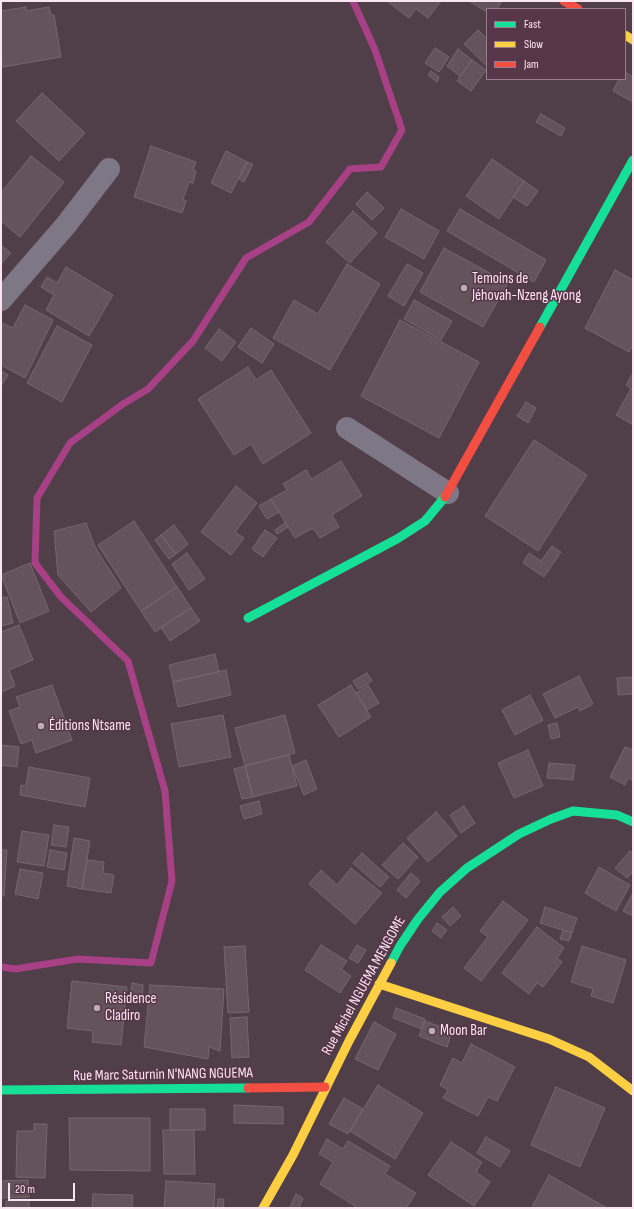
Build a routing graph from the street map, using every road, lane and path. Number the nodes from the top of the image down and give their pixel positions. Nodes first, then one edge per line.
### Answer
1 (564, 1) edge
2 (576, 8) edge
3 (633, 160) edge
4 (109, 169) dead end
5 (1, 300) edge
6 (347, 428) dead end
7 (448, 493) junction
8 (248, 618) dead end
9 (633, 822) edge
10 (379, 984) junction
11 (325, 1087) junction
12 (1, 1090) edge
13 (633, 1091) edge
14 (264, 1208) edge

1 - 2 street
3 - 7 street
4 - 5 street
6 - 7 street
7 - 8 street
9 - 10 street, Rue Michel NGUEMA MENGOME
10 - 11 street, Rue Michel NGUEMA MENGOME
10 - 13 street
11 - 12 street, Rue Marc Saturnin N'NANG NGUEMA
11 - 14 street, Rue Michel NGUEMA MENGOME

